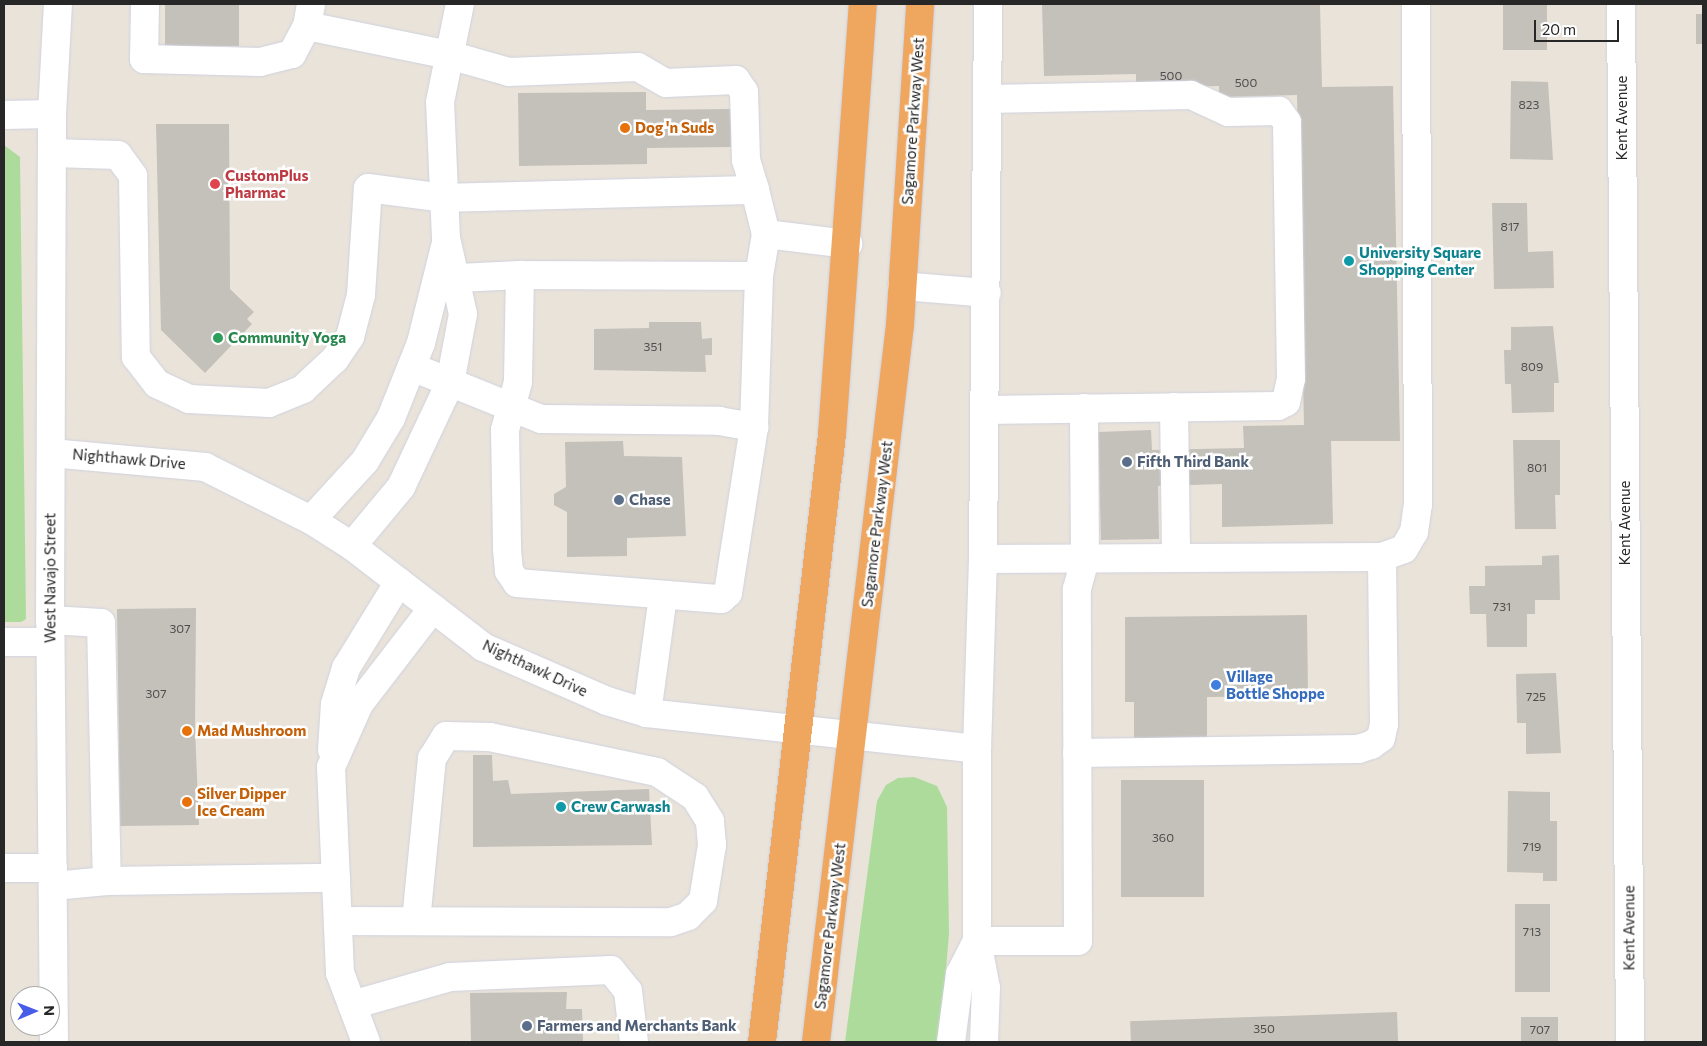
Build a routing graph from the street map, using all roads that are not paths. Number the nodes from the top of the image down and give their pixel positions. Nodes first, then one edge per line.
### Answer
1 (58, 4) edge
2 (145, 4) edge
3 (460, 4) edge
4 (863, 4) edge
5 (920, 4) edge
6 (988, 4) edge
7 (1416, 4) edge
8 (1621, 4) edge
9 (309, 15) edge
10 (449, 55) junction
11 (987, 99) junction
12 (52, 114) junction
13 (4, 115) edge
14 (52, 153) junction
15 (755, 190) junction
16 (445, 198) junction
17 (766, 234) junction
18 (848, 244) junction
19 (520, 276) junction
20 (759, 276) junction
21 (447, 279) junction
22 (902, 286) junction
23 (986, 293) junction
24 (412, 367) junction
25 (450, 383) junction
26 (1174, 407) junction
27 (1084, 408) junction
28 (514, 410) junction
29 (985, 410) junction
30 (754, 427) junction
31 (51, 452) junction
32 (311, 520) junction
33 (352, 546) junction
34 (1176, 558) junction
35 (1382, 558) junction
36 (983, 559) junction
37 (1085, 559) junction
38 (399, 582) junction
39 (663, 596) junction
40 (433, 608) junction
41 (50, 631) junction
42 (4, 642) edge
43 (646, 713) junction
44 (796, 730) junction
45 (853, 734) junction
46 (976, 749) junction
47 (1078, 752) junction
48 (331, 767) junction
49 (4, 868) edge
50 (53, 877) junction
51 (336, 878) junction
52 (108, 881) junction
53 (416, 920) junction
54 (338, 921) junction
55 (977, 942) junction
56 (352, 1005) junction
57 (54, 1042) edge
58 (366, 1042) edge
59 (634, 1042) edge
60 (762, 1042) edge
61 (816, 1042) edge
62 (951, 1042) edge
63 (984, 1042) edge
64 (1630, 1042) edge

1 - 12 street, West Navajo Street
2 - 9 street
3 - 10 street
4 - 18 highway
5 - 22 highway, Sagamore Parkway West
6 - 11 street
7 - 35 street
8 - 64 street, Kent Avenue
9 - 10 street
10 - 15 street
10 - 16 street
11 - 23 street
11 - 26 street
12 - 13 street
12 - 14 street, West Navajo Street
14 - 16 street
14 - 31 street, West Navajo Street
15 - 16 street
15 - 17 street
16 - 21 street
17 - 18 street
17 - 20 street
18 - 44 highway
19 - 20 street
19 - 21 street
19 - 28 street
20 - 30 street
21 - 24 street
21 - 25 street
22 - 23 street
22 - 45 highway, Sagamore Parkway West
23 - 29 street
24 - 25 street
24 - 32 street
25 - 28 street
25 - 33 street
26 - 27 street
26 - 34 street
27 - 29 street
27 - 37 street
28 - 30 street
28 - 39 street
29 - 36 street
30 - 39 street
31 - 32 street, Nighthawk Drive
31 - 41 street, West Navajo Street
32 - 33 street, Nighthawk Drive
33 - 38 street, Nighthawk Drive
34 - 35 street
34 - 37 street
35 - 47 street
36 - 37 street
36 - 46 street
37 - 47 street
38 - 40 street, Nighthawk Drive
38 - 48 street
39 - 43 street
40 - 43 street, Nighthawk Drive
40 - 48 street
41 - 42 street
41 - 50 street, West Navajo Street
41 - 52 street
43 - 44 street, Nighthawk Drive
44 - 45 street, Nighthawk Drive
44 - 60 highway
45 - 46 street, Nighthawk Drive
45 - 61 highway, Sagamore Parkway West
46 - 55 street
47 - 55 street
48 - 51 street
49 - 50 street
50 - 52 street
50 - 57 street, West Navajo Street
51 - 52 street
51 - 54 street
53 - 53 street
53 - 54 street
54 - 56 street
55 - 62 street
55 - 63 street
56 - 58 street
56 - 59 street

